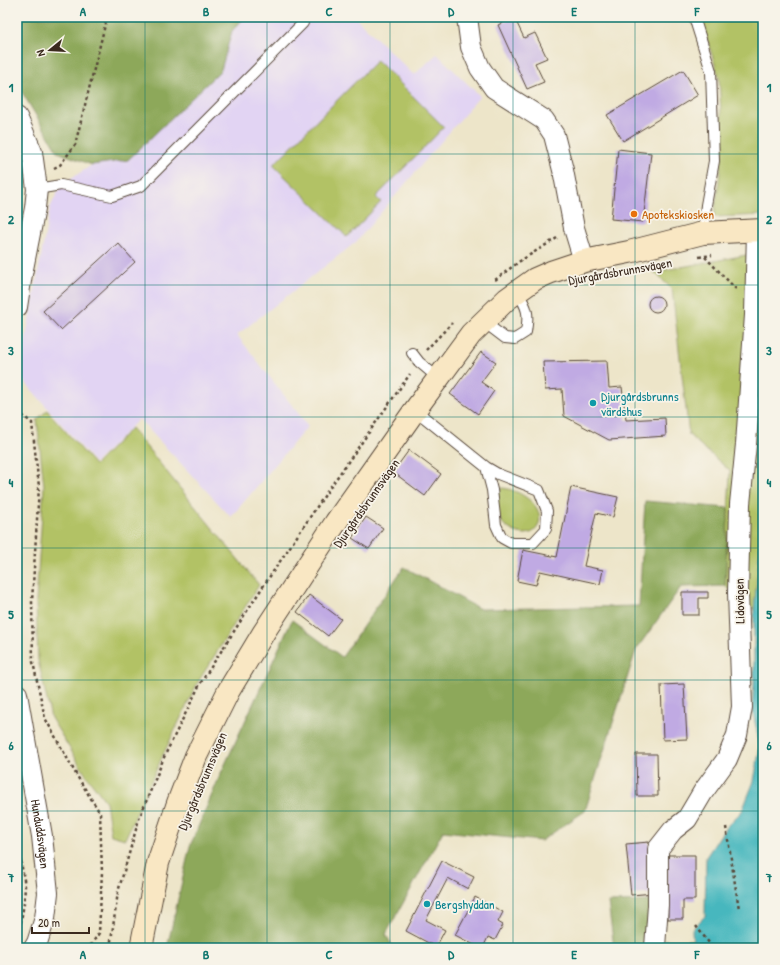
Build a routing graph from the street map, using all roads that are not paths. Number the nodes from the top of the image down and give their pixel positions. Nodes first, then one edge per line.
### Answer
1 (467, 17) edge
2 (694, 17) edge
3 (303, 23) dead end
4 (17, 117) edge
5 (36, 183) junction
6 (760, 230) edge
7 (703, 233) junction
8 (584, 261) junction
9 (517, 292) junction
10 (17, 307) edge
11 (484, 322) junction
12 (412, 353) dead end
13 (438, 378) junction
14 (415, 410) junction
15 (486, 467) junction
16 (17, 694) edge
17 (655, 947) dead end
18 (34, 948) edge
19 (141, 948) edge

1 - 8 street, Djurgårdsbrunnsvägen
2 - 7 lane
3 - 5 lane
4 - 5 street
5 - 10 street
6 - 7 street, Djurgårdsbrunnsvägen
6 - 17 street, Lidovägen
7 - 8 street, Djurgårdsbrunnsvägen
8 - 9 street, Djurgårdsbrunnsvägen
9 - 11 street, Djurgårdsbrunnsvägen
9 - 11 lane
11 - 13 street, Djurgårdsbrunnsvägen
12 - 13 lane
13 - 14 street, Djurgårdsbrunnsvägen
14 - 15 lane
14 - 19 street, Djurgårdsbrunnsvägen
15 - 15 lane
16 - 18 street, Hunduddsvägen

